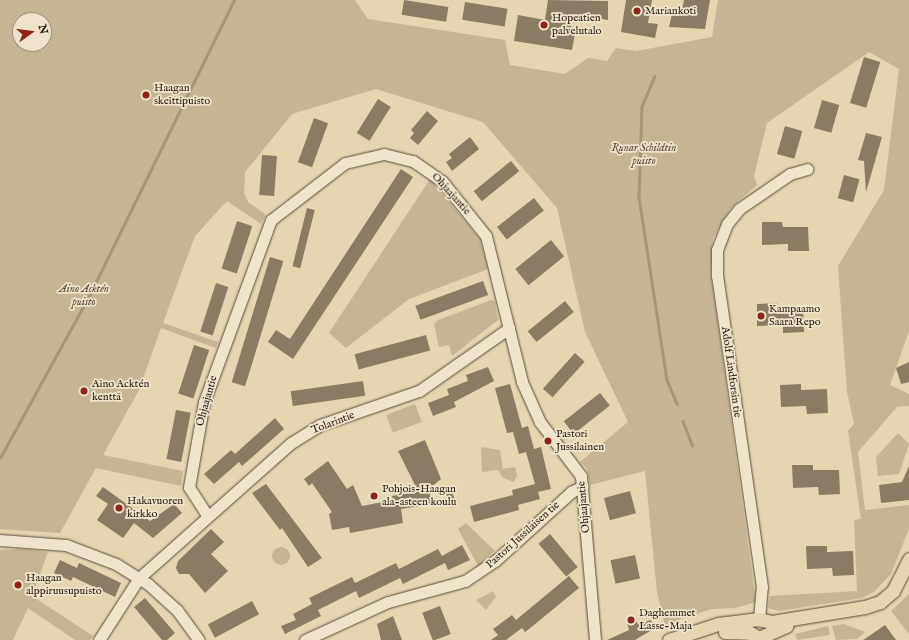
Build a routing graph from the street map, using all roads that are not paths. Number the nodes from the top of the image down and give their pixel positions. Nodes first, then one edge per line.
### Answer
1 (806, 169) dead end
2 (509, 328) junction
3 (583, 486) junction
4 (207, 515) junction
5 (0, 540) edge
6 (909, 559) edge
7 (139, 578) junction
8 (759, 630) edge
9 (99, 640) edge
10 (199, 640) edge
11 (305, 640) edge
12 (595, 640) edge
13 (669, 640) edge

1 - 8 street, Adolf Lindforsin tie
2 - 3 street, Ohjaajantie
2 - 4 street, Tolarintie
2 - 4 street, Ohjaajantie
3 - 11 street, Pastori Jussilaisen tie
3 - 12 street, Ohjaajantie
4 - 7 street, Tolarintie
5 - 7 street
6 - 8 main road
7 - 9 street, Tolarintie
7 - 10 street
8 - 13 main road

